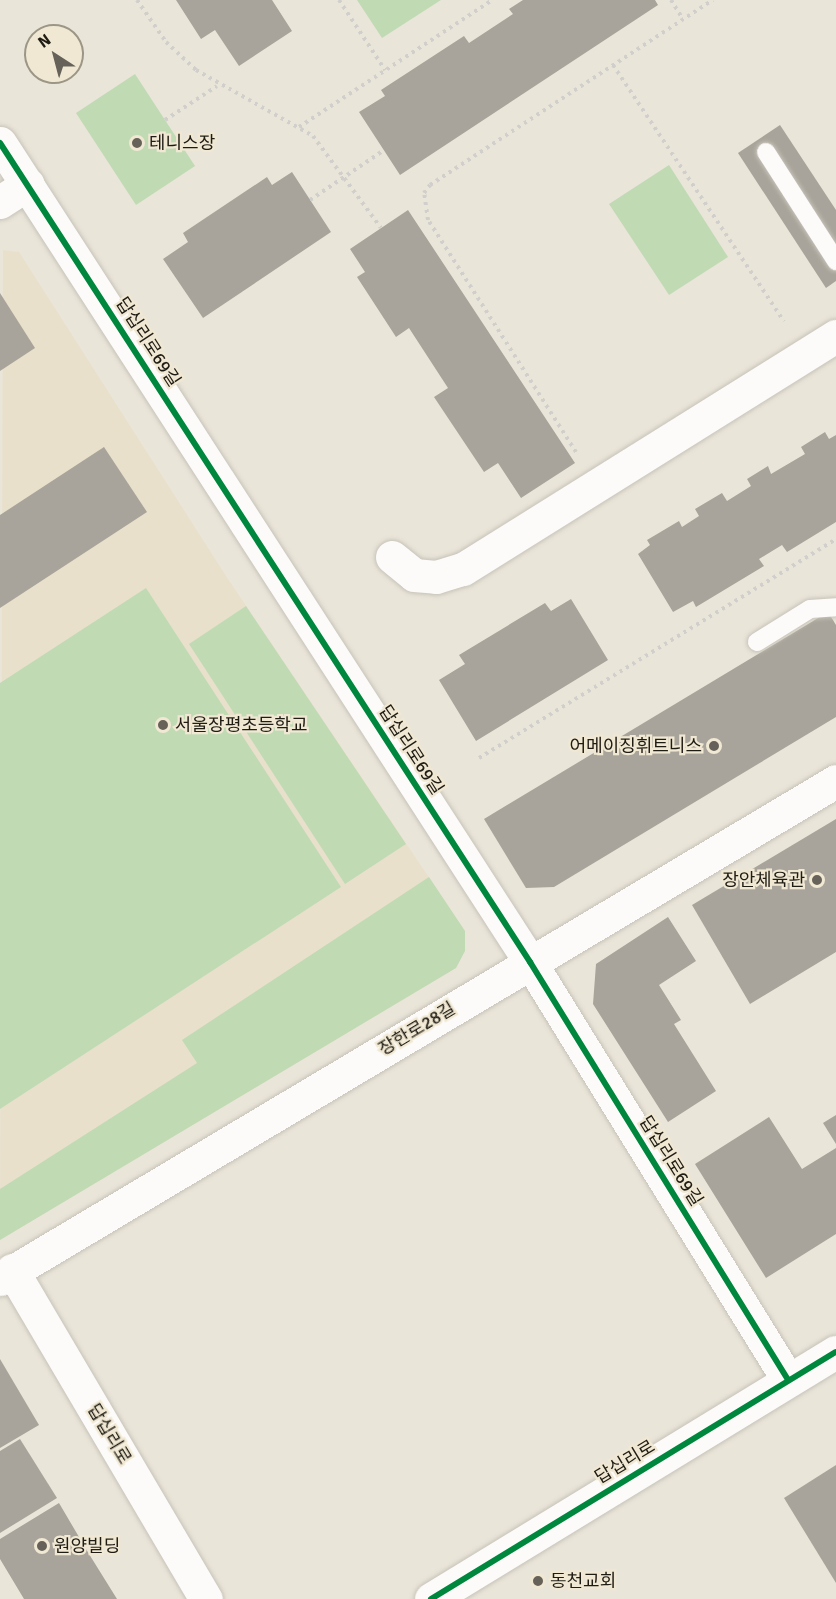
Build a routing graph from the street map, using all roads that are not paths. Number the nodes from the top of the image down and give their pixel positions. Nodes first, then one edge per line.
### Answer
1 (0, 142) edge
2 (766, 152) dead end
3 (28, 184) junction
4 (0, 202) edge
5 (836, 261) edge
6 (836, 336) edge
7 (392, 557) dead end
8 (836, 607) edge
9 (757, 642) dead end
10 (836, 781) edge
11 (530, 962) junction
12 (6, 1275) edge
13 (836, 1352) edge
14 (788, 1380) junction
15 (206, 1599) edge
16 (431, 1599) edge

1 - 3 street, 답십리로69길
2 - 5 lane
3 - 4 street
3 - 11 street, 답십리로69길
6 - 7 street
8 - 9 lane
10 - 11 street, 장한로28길
11 - 12 street, 장한로28길
11 - 14 street, 답십리로69길
12 - 15 street, 답십리로
13 - 14 street, 답십리로
14 - 16 street, 답십리로

